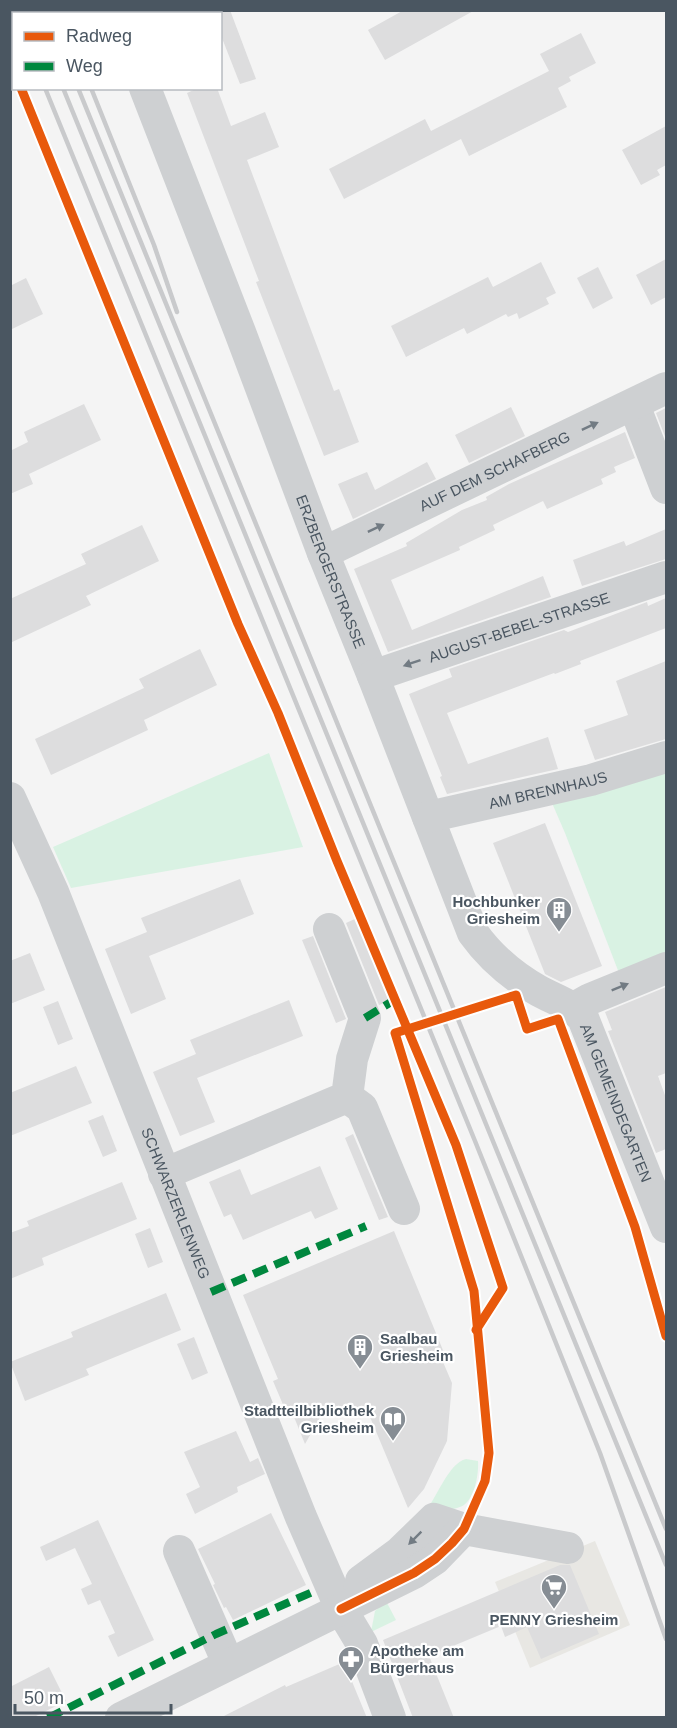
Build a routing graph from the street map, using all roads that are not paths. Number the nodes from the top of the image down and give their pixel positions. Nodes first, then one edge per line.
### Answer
1 (146, 90) edge
2 (666, 388) edge
3 (634, 405) junction
4 (666, 488) edge
5 (323, 553) junction
6 (666, 577) edge
7 (373, 676) junction
8 (666, 757) edge
9 (10, 798) edge
10 (428, 817) junction
11 (328, 928) dead end
12 (666, 968) edge
13 (574, 1008) junction
14 (347, 1097) junction
15 (656, 1171) edge
16 (164, 1174) junction
17 (404, 1209) dead end
18 (666, 1227) edge
19 (568, 1548) dead end
20 (179, 1551) dead end
21 (349, 1605) junction
22 (228, 1664) junction
23 (133, 1715) edge
24 (390, 1718) edge

1 - 5 street, ERZBERGERSTRASSE
2 - 3 street, AUF DEM SCHAFBERG
3 - 4 street
5 -> 3 street, AUF DEM SCHAFBERG
5 - 7 street, ERZBERGERSTRASSE
6 -> 7 street, AUGUST-BEBEL-STRASSE
7 - 10 street, ERZBERGERSTRASSE
8 - 10 street, AM BRENNHAUS
9 - 16 street, SCHWARZERLENWEG
10 - 13 street, ERZBERGERSTRASSE
11 - 14 street
13 -> 12 street, AM GEMEINDEGARTEN
13 - 15 street, AM GEMEINDEGARTEN
14 - 16 street
14 - 17 street
15 - 18 street, AM GEMEINDEGARTEN
16 - 21 street, SCHWARZERLENWEG
19 - 21 street
20 - 22 street
21 - 22 street
21 - 24 street, SCHWARZERLENWEG
22 - 23 street

